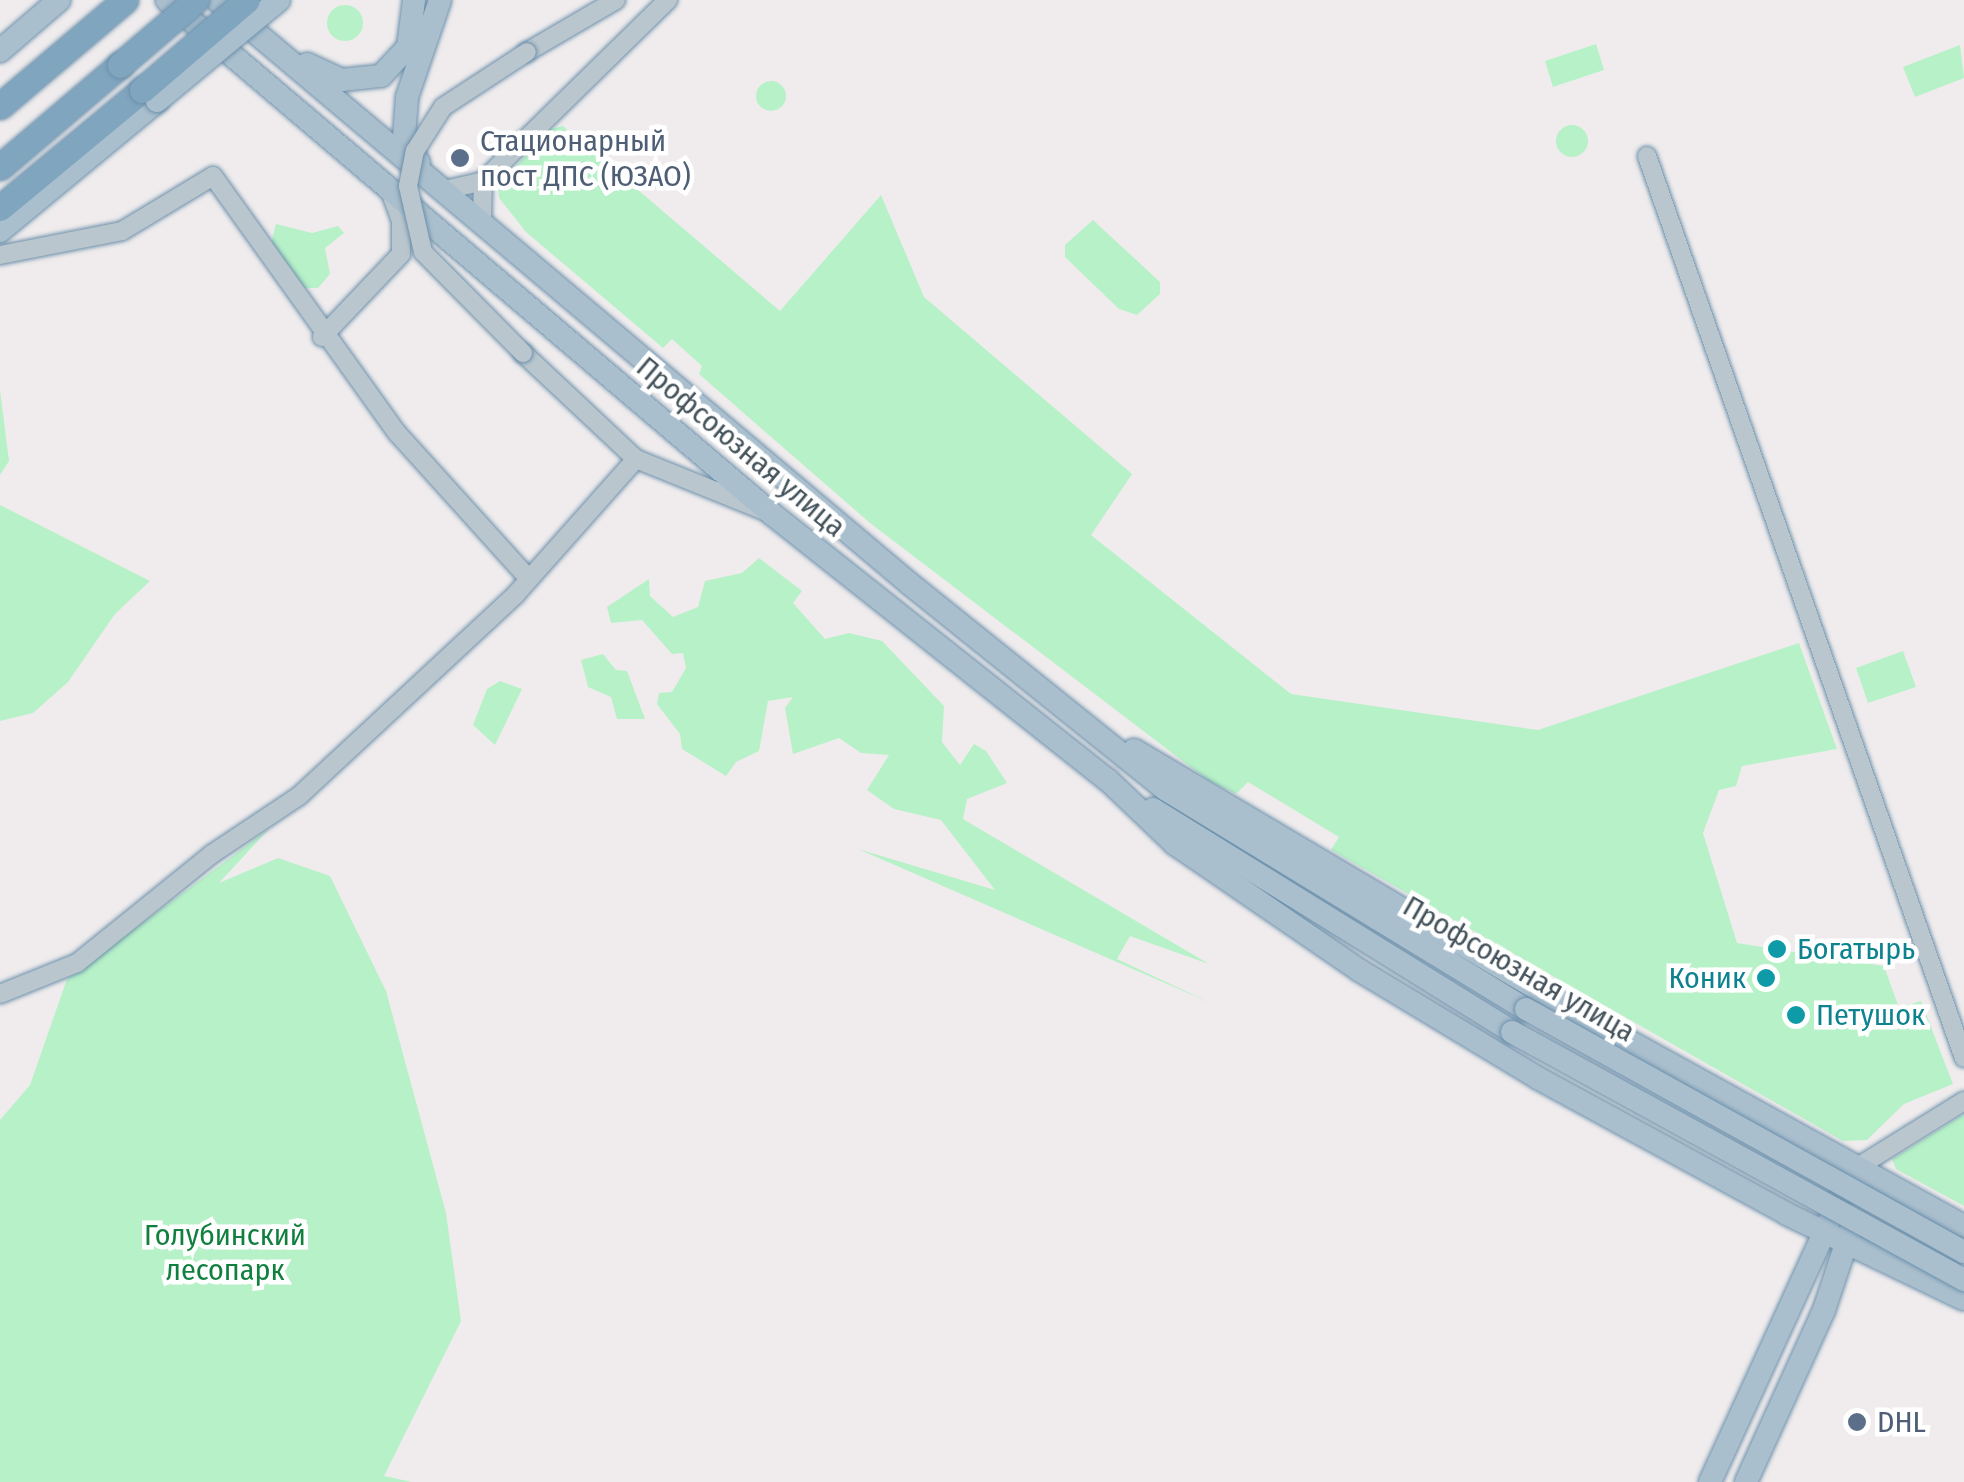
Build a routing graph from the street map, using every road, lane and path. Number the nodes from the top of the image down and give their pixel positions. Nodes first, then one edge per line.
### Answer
1 (125, 0) edge
2 (166, 0) edge
3 (196, 0) edge
4 (216, 0) edge
5 (247, 0) edge
6 (268, 0) edge
7 (279, 0) edge
8 (414, 0) edge
9 (440, 0) edge
10 (616, 0) edge
11 (668, 0) edge
12 (54, 5) edge
13 (237, 33) junction
14 (272, 47) junction
15 (0, 51) edge
16 (149, 95) junction
17 (0, 106) edge
18 (1647, 156) dead end
19 (0, 167) edge
20 (483, 182) junction
21 (438, 184) junction
22 (388, 185) junction
23 (0, 208) edge
24 (482, 222) junction
25 (0, 231) edge
26 (0, 255) edge
27 (322, 337) junction
28 (636, 460) junction
29 (772, 514) junction
30 (529, 578) junction
31 (1063, 710) junction
32 (1108, 780) junction
33 (0, 994) edge
34 (1964, 1058) edge
35 (1713, 1089) junction
36 (1964, 1101) edge
37 (1688, 1162) junction
38 (1853, 1170) junction
39 (1786, 1214) junction
40 (1964, 1226) edge
41 (1838, 1238) junction
42 (1964, 1252) edge
43 (1882, 1258) junction
44 (1964, 1280) edge
45 (1805, 1282) junction
46 (1964, 1299) edge
47 (1824, 1310) junction
48 (1710, 1482) edge
49 (1746, 1482) edge

1 - 17 highway
2 - 22 main road, Профсоюзная улица
3 - 19 highway, bridge
4 - 14 main road
5 - 16 highway, bridge
6 - 13 main road, bridge
7 - 13 main road, bridge
8 - 14 main road
9 - 21 main road
10 - 28 street, bridge
11 - 20 street
12 - 15 main road
13 - 16 main road, bridge
14 - 21 main road, Профсоюзная улица
16 - 23 highway
16 - 25 main road
18 - 34 street
20 - 21 street
20 - 24 street
21 - 24 main road, Профсоюзная улица
22 - 27 street
22 - 29 main road, Профсоюзная улица
24 - 31 main road, Профсоюзная улица
26 - 27 street
27 - 30 street
28 - 29 street
28 - 30 street
29 - 32 main road, Профсоюзная улица
30 - 33 street
31 - 35 main road, Профсоюзная улица
31 - 42 main road, Профсоюзная улица, bridge
32 - 37 main road, Профсоюзная улица
32 - 44 main road, Профсоюзная улица, bridge
35 - 37 main road
35 - 38 main road, Профсоюзная улица
36 - 38 street
37 - 39 main road, Профсоюзная улица
38 - 40 main road, Профсоюзная улица
38 - 41 main road
39 - 41 main road, Профсоюзная улица
39 - 45 main road
41 - 43 main road, Профсоюзная улица
41 - 45 main road
41 - 47 main road
43 - 46 main road, Профсоюзная улица
43 - 47 main road
45 - 48 main road
47 - 49 main road

